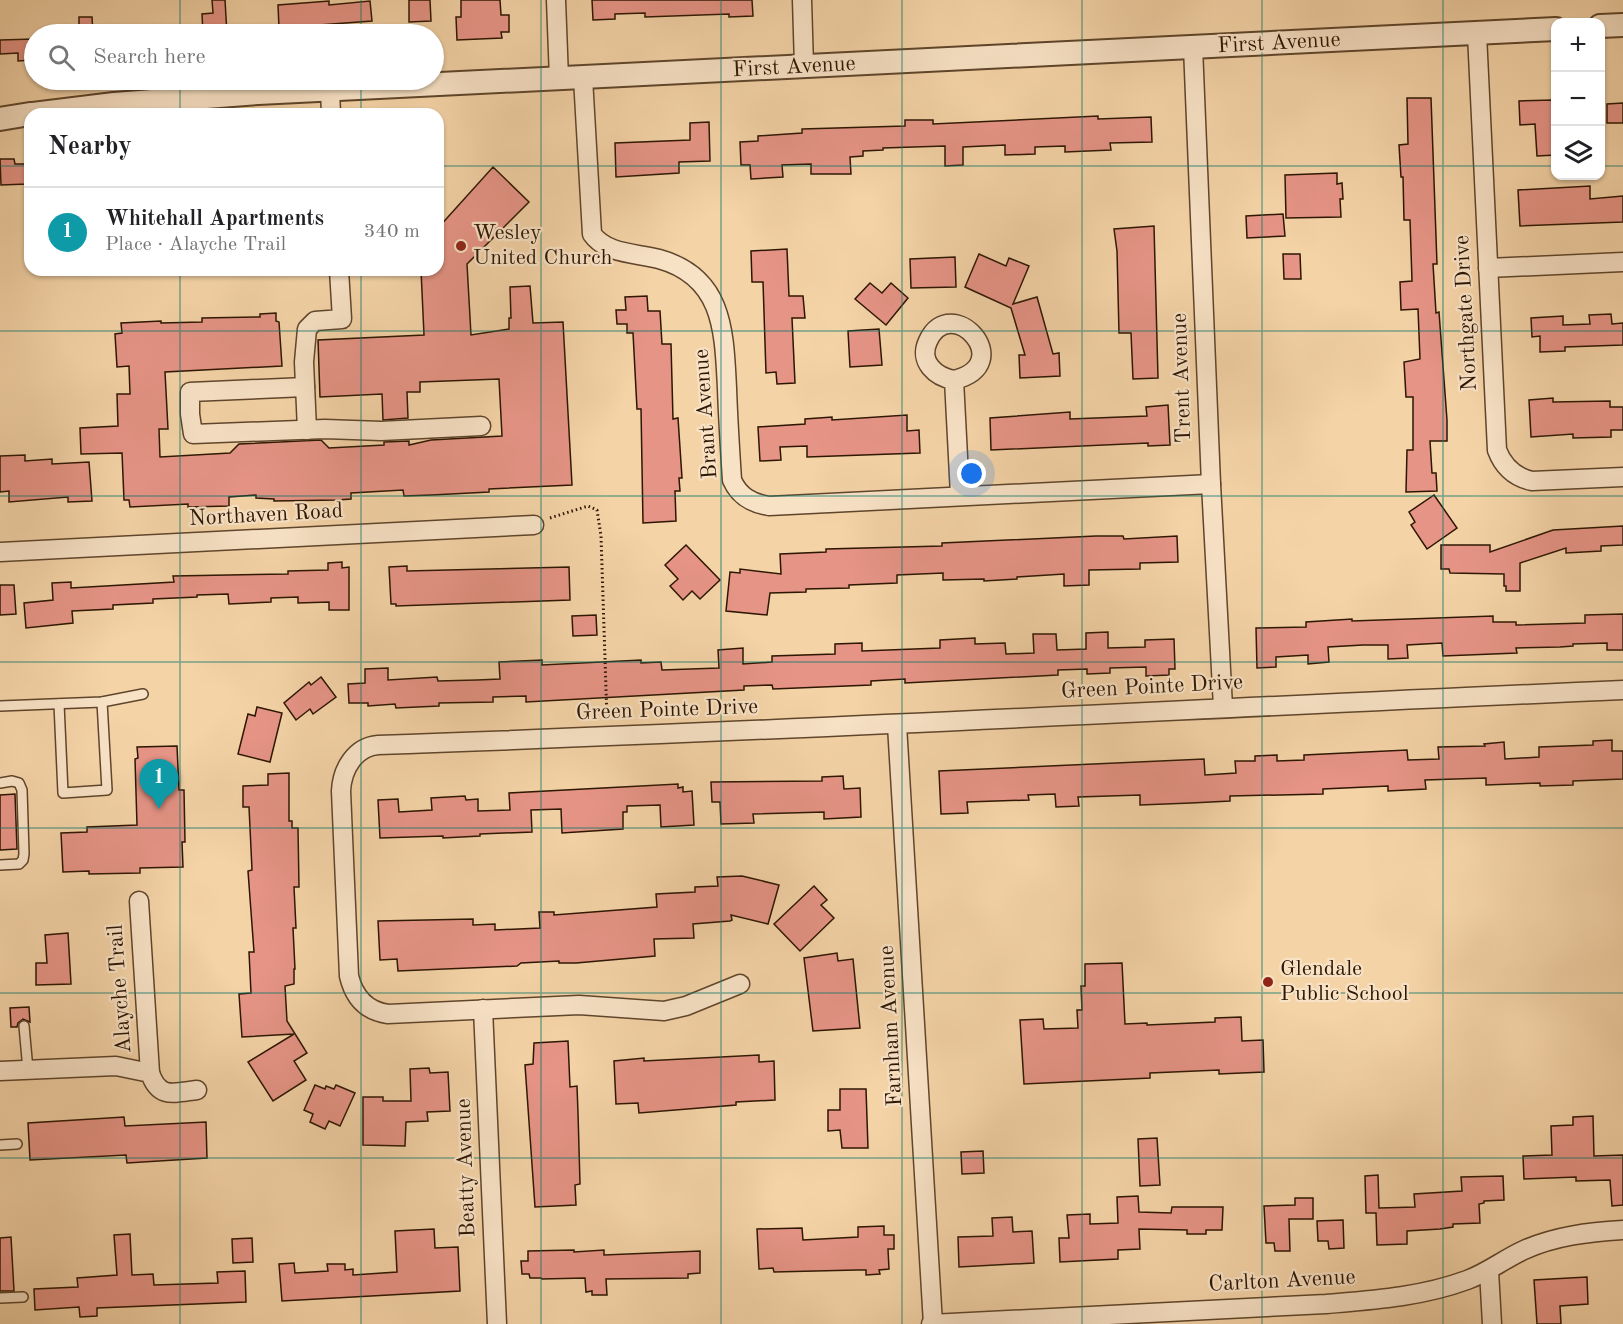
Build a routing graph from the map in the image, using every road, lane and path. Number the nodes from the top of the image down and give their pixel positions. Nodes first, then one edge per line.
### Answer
1 (556, 0) edge
2 (802, 0) edge
3 (1623, 25) edge
4 (1605, 26) edge
5 (1551, 29) edge
6 (1477, 34) junction
7 (1193, 47) junction
8 (804, 66) junction
9 (583, 78) junction
10 (560, 79) junction
11 (444, 85) edge
12 (330, 90) joint
13 (88, 108) edge
14 (332, 108) edge
15 (24, 115) edge
16 (0, 119) edge
17 (1623, 262) edge
18 (1488, 268) junction
19 (339, 276) edge
20 (954, 380) dead end
21 (305, 387) junction
22 (481, 426) dead end
23 (307, 430) junction
24 (1623, 477) edge
25 (1211, 484) junction
26 (960, 495) junction
27 (534, 525) joint
28 (0, 552) edge
29 (1623, 690) edge
30 (143, 694) dead end
31 (102, 702) junction
32 (59, 704) junction
33 (0, 706) edge
34 (1223, 707) junction
35 (897, 724) junction
36 (608, 737) junction
37 (0, 777) edge
38 (0, 783) edge
39 (23, 860) junction
40 (0, 865) edge
41 (139, 901) dead end
42 (740, 984) dead end
43 (483, 1009) junction
44 (24, 1026) dead end
45 (28, 1070) junction
46 (0, 1071) edge
47 (150, 1073) junction
48 (197, 1090) dead end
49 (16, 1144) dead end
50 (0, 1145) edge
51 (1623, 1230) edge
52 (1489, 1271) junction
53 (23, 1297) dead end
54 (0, 1298) edge
55 (497, 1324) edge
56 (932, 1324) edge
57 (1492, 1324) edge

1 - 10 street
2 - 8 street
3 - 4 street
5 - 6 street, First Avenue
6 - 7 street, First Avenue
6 - 18 street, Northgate Drive
7 - 8 street, First Avenue
7 - 25 street, Trent Avenue
8 - 9 street, First Avenue
9 - 10 street, First Avenue
9 - 26 street, Brant Avenue
10 - 11 street, First Avenue
12 - 13 street, First Avenue
12 - 14 street
15 - 16 street, First Avenue
17 - 18 street
18 - 24 street, Northgate Drive
19 - 21 street
20 - 26 street
21 - 23 street
21 - 23 street
22 - 23 street
25 - 26 street, Brant Avenue
25 - 34 street, Trent Avenue
27 - 28 street, Northaven Road
27 - 36 path
29 - 34 street, Green Pointe Drive
30 - 31 lane
31 - 32 lane
31 - 32 lane
32 - 33 lane
34 - 35 street, Green Pointe Drive
35 - 36 street, Green Pointe Drive
35 - 56 street, Farnham Avenue
36 - 43 street, Green Pointe Drive
37 - 39 lane
38 - 39 lane
39 - 40 lane
41 - 47 street, Alayche Trail
42 - 43 street, Green Pointe Drive
43 - 55 street, Beatty Avenue
44 - 45 lane
45 - 46 street
45 - 47 street
47 - 48 street
49 - 50 lane
51 - 52 street, Carlton Avenue
52 - 56 street, Carlton Avenue
52 - 57 street
53 - 54 lane

